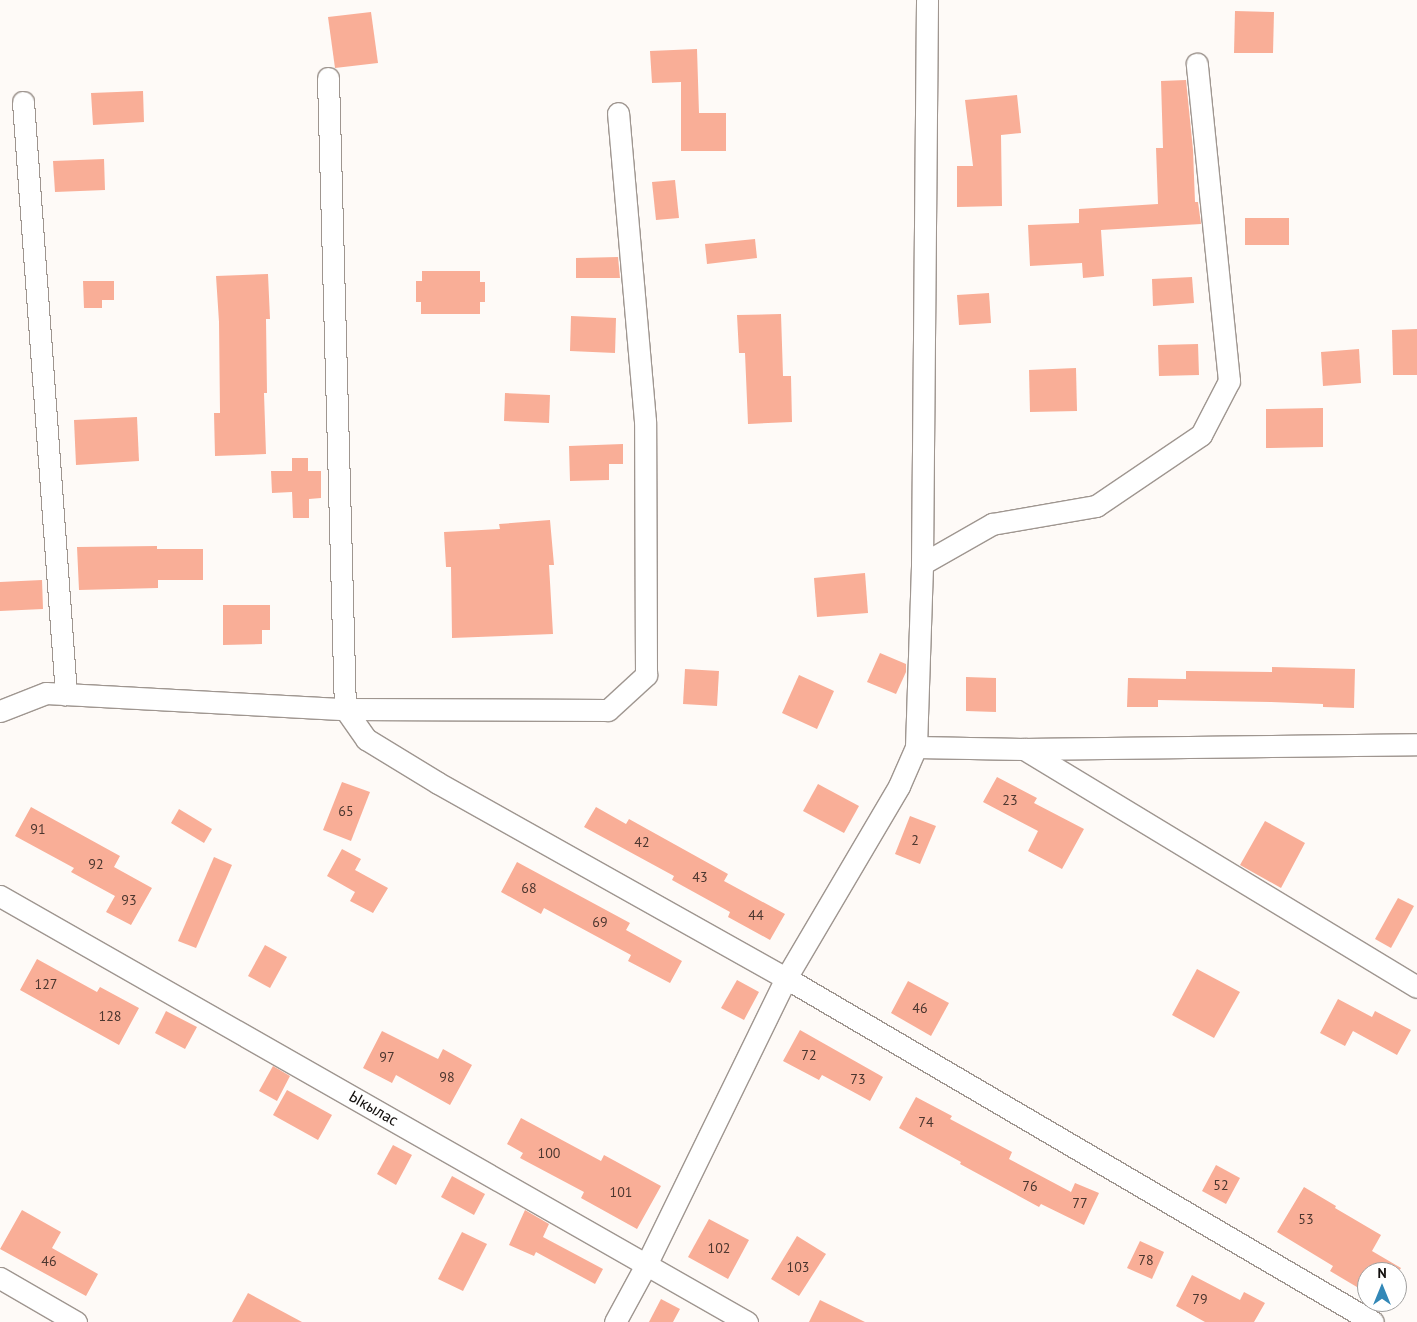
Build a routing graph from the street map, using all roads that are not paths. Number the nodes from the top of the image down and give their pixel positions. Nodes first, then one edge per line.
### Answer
1 (927, 0) edge
2 (1196, 64) dead end
3 (328, 78) dead end
4 (23, 102) dead end
5 (618, 113) dead end
6 (922, 564) junction
7 (66, 694) junction
8 (345, 709) junction
9 (0, 711) edge
10 (1417, 744) edge
11 (916, 747) junction
12 (1023, 749) junction
13 (0, 896) edge
14 (786, 978) junction
15 (1417, 987) edge
16 (647, 1263) junction
17 (0, 1278) edge
18 (76, 1322) edge
19 (615, 1322) edge
20 (748, 1322) edge
21 (1373, 1322) edge

1 - 6 street
2 - 6 street
3 - 8 street
4 - 7 street
5 - 8 street
6 - 11 street
7 - 8 street
7 - 9 street
8 - 14 street
10 - 12 street
11 - 12 street
11 - 14 street
12 - 15 street
13 - 16 street, Ыкылас
14 - 16 street
14 - 21 street
16 - 19 street
16 - 20 street, Ыкылас
17 - 18 street

